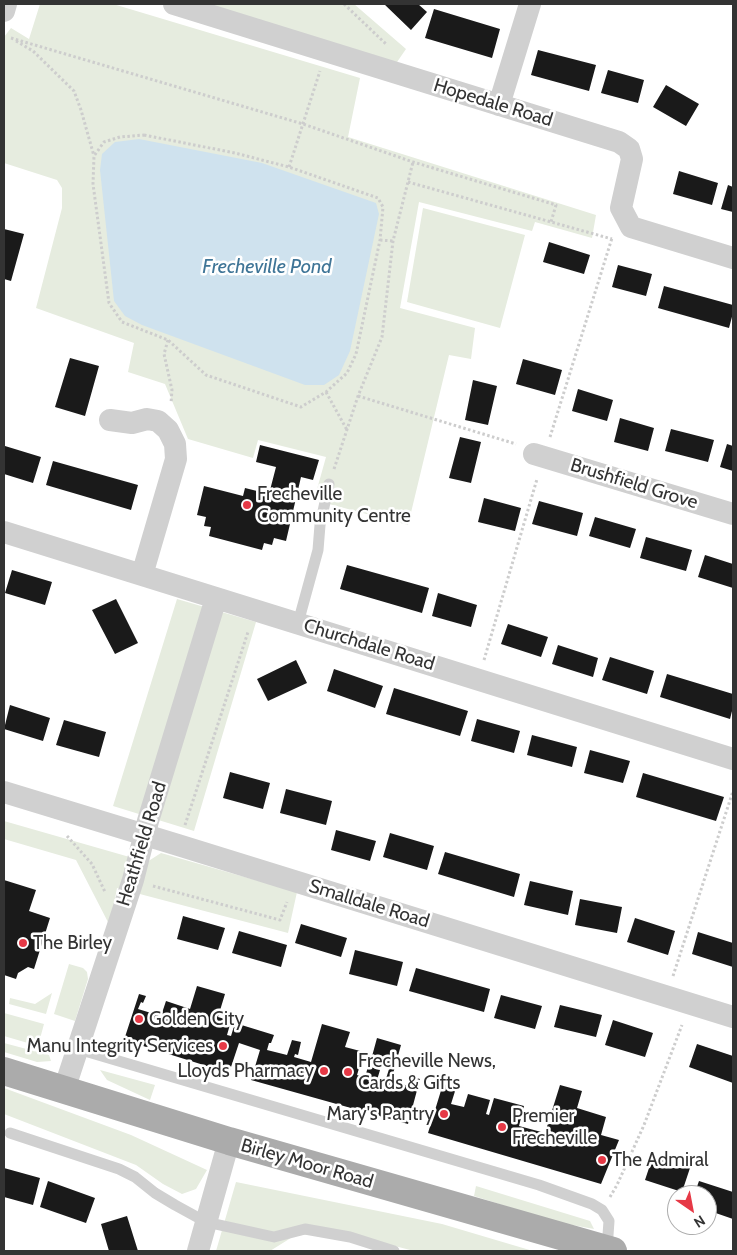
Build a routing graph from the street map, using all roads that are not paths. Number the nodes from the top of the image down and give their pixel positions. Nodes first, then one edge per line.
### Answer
1 (6, 4) edge
2 (174, 4) edge
3 (530, 4) edge
4 (4, 11) edge
5 (499, 105) junction
6 (733, 258) edge
7 (110, 420) dead end
8 (534, 454) road end
9 (329, 484) road end
10 (733, 514) edge
11 (4, 532) edge
12 (142, 575) junction
13 (216, 598) junction
14 (298, 623) junction
15 (733, 759) edge
16 (4, 792) edge
17 (144, 835) junction
18 (733, 1017) edge
19 (78, 1049) junction
20 (4, 1071) edge
21 (64, 1090) junction
22 (10, 1133) dead end
23 (229, 1141) junction
24 (206, 1222) junction
25 (610, 1250) edge
26 (198, 1251) edge
27 (394, 1251) edge

1 - 4 street
2 - 5 street, Hopedale Road
3 - 5 street
5 - 6 street, Hopedale Road
7 - 12 street
8 - 10 street, Brushfield Grove
9 - 14 lane
11 - 12 street, Churchdale Road
12 - 13 street, Churchdale Road
13 - 14 street, Churchdale Road
13 - 17 street, Heathfield Road
14 - 15 street, Churchdale Road
16 - 17 street, Smalldale Road
17 - 18 street, Smalldale Road
17 - 19 street, Heathfield Road
19 - 21 street, Heathfield Road
19 - 25 lane
20 - 21 main road, Birley Moor Road
21 - 23 main road, Birley Moor Road
22 - 24 lane
23 - 24 street
23 - 25 main road, Birley Moor Road
24 - 26 street
24 - 27 lane

